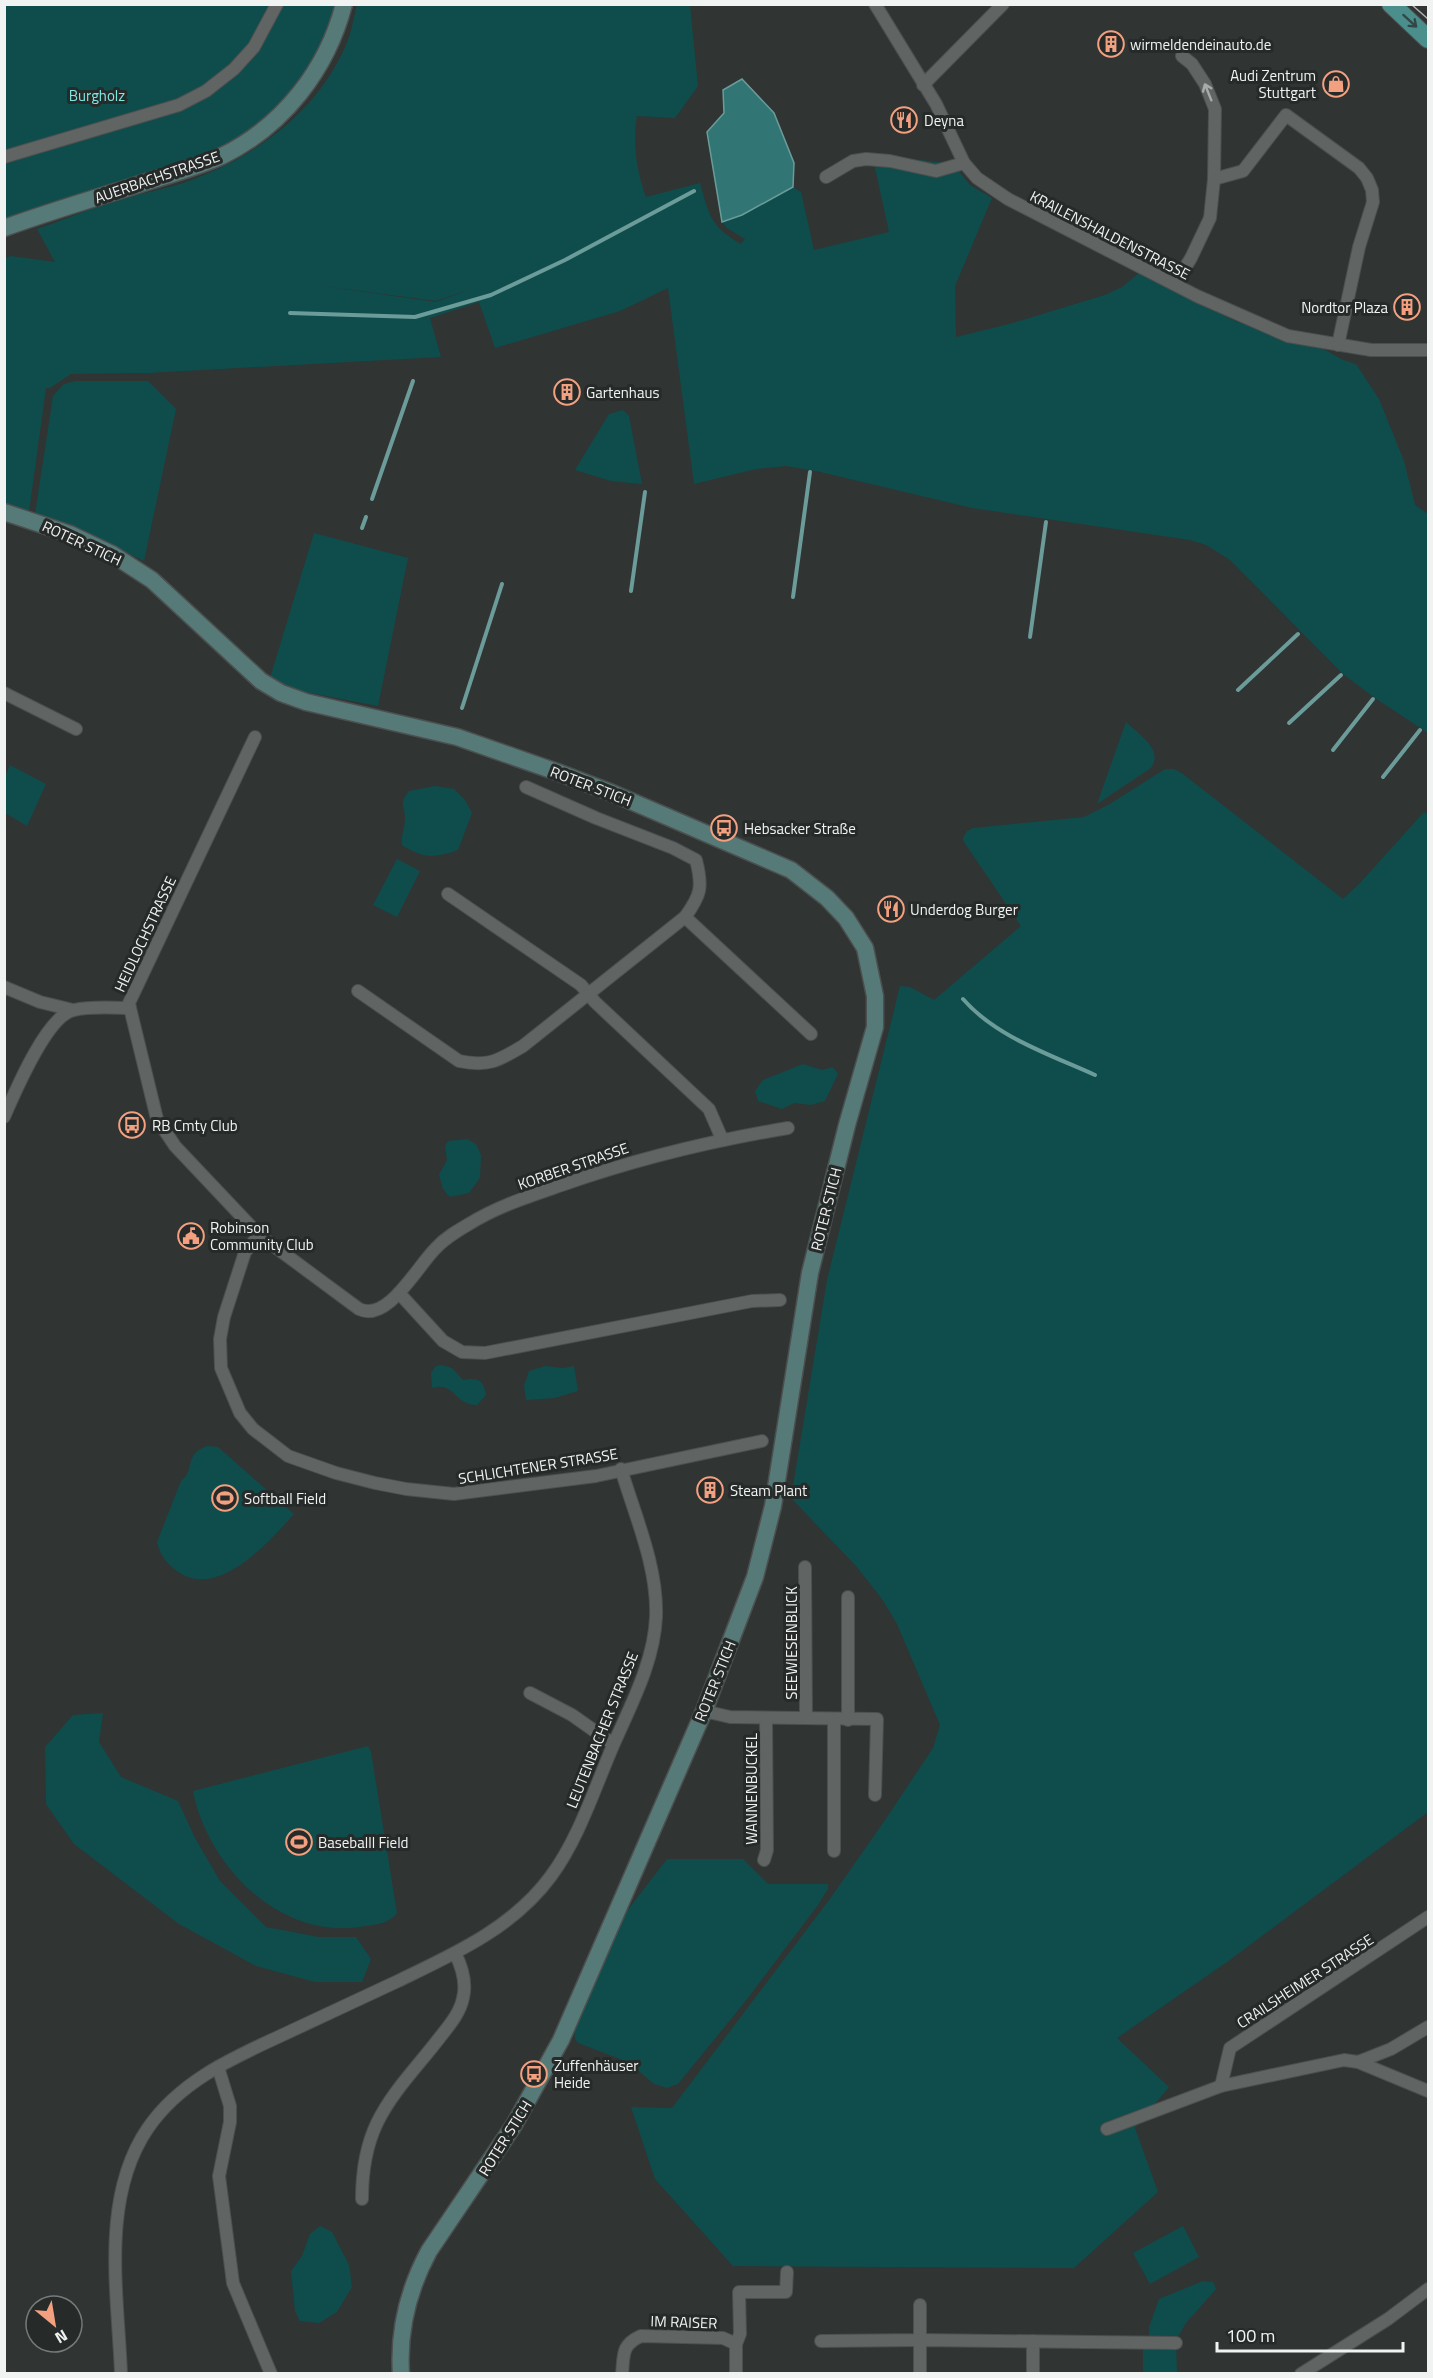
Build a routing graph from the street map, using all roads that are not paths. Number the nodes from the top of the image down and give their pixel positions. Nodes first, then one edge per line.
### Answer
1 (277, 4) edge
2 (344, 4) edge
3 (875, 4) edge
4 (1003, 4) edge
5 (1391, 4) edge
6 (1428, 39) edge
7 (1182, 56) dead end
8 (923, 85) junction
9 (4, 157) edge
10 (964, 163) junction
11 (826, 177) dead end
12 (1214, 179) junction
13 (4, 228) edge
14 (1175, 284) junction
15 (1338, 345) junction
16 (1428, 350) edge
17 (4, 512) edge
18 (4, 693) edge
19 (76, 729) dead end
20 (255, 737) dead end
21 (526, 787) dead end
22 (448, 894) dead end
23 (685, 917) junction
24 (4, 987) edge
25 (358, 991) dead end
26 (588, 994) junction
27 (130, 1008) junction
28 (73, 1010) junction
29 (811, 1034) dead end
30 (4, 1117) edge
31 (788, 1128) dead end
32 (722, 1139) junction
33 (259, 1235) junction
34 (399, 1293) junction
35 (780, 1300) dead end
36 (762, 1442) dead end
37 (621, 1469) junction
38 (805, 1567) dead end
39 (848, 1597) dead end
40 (530, 1693) dead end
41 (704, 1711) junction
42 (766, 1718) junction
43 (806, 1718) junction
44 (834, 1720) junction
45 (848, 1720) junction
46 (613, 1744) junction
47 (875, 1795) dead end
48 (834, 1851) dead end
49 (764, 1860) dead end
50 (1428, 1917) edge
51 (455, 1953) junction
52 (1428, 2027) edge
53 (1358, 2062) junction
54 (218, 2067) junction
55 (1221, 2086) junction
56 (1428, 2091) edge
57 (1107, 2128) dead end
58 (362, 2199) dead end
59 (787, 2272) dead end
60 (1428, 2289) edge
61 (920, 2305) dead end
62 (920, 2340) junction
63 (821, 2341) dead end
64 (1033, 2341) junction
65 (1176, 2343) dead end
66 (736, 2344) junction
67 (121, 2373) edge
68 (271, 2373) edge
69 (401, 2373) edge
70 (622, 2373) edge
71 (736, 2373) edge
72 (920, 2373) edge
73 (1033, 2373) edge
74 (1301, 2373) edge

1 - 9 street
2 - 13 street, AUERBACHSTRASSE
3 - 8 street, KRAILENSHALDENSTRASSE
4 - 8 street
5 -> 6 main road
12 -> 7 street
8 - 10 street, KRAILENSHALDENSTRASSE
10 - 11 street
10 - 14 street, KRAILENSHALDENSTRASSE
12 - 14 street
12 - 15 street
14 - 15 street, KRAILENSHALDENSTRASSE
15 - 16 street, KRAILENSHALDENSTRASSE
17 - 41 street, ROTER STICH
18 - 19 street
20 - 27 street, HEIDLOCHSTRASSE
21 - 23 street
22 - 26 street
23 - 26 street
23 - 29 street
24 - 28 street, HEIDLOCHSTRASSE
25 - 26 street
26 - 32 street
27 - 28 street, HEIDLOCHSTRASSE
27 - 33 street, KORBER STRASSE
28 - 30 street
31 - 32 street, KORBER STRASSE
32 - 34 street, KORBER STRASSE
33 - 34 street, KORBER STRASSE
33 - 37 street, SCHLICHTENER STRASSE
34 - 35 street
36 - 37 street, SCHLICHTENER STRASSE
37 - 46 street, LEUTENBACHER STRASSE
38 - 43 street, SEEWIESENBLICK
39 - 45 street
40 - 46 street
41 - 42 street
41 - 69 street, ROTER STICH
42 - 43 street
42 - 49 street, WANNENBUCKEL
43 - 44 street
44 - 45 street
44 - 48 street
45 - 47 street
46 - 51 street, LEUTENBACHER STRASSE
50 - 55 street, CRAILSHEIMER STRASSE
51 - 54 street, LEUTENBACHER STRASSE
51 - 58 street
52 - 53 street
53 - 55 street
53 - 56 street
54 - 67 street, LEUTENBACHER STRASSE
54 - 68 street
55 - 57 street
59 - 66 street
60 - 74 street
61 - 62 street
62 - 63 street
62 - 64 street
62 - 72 street
64 - 65 street
64 - 73 street
66 - 70 street, IM RAISER
66 - 71 street

